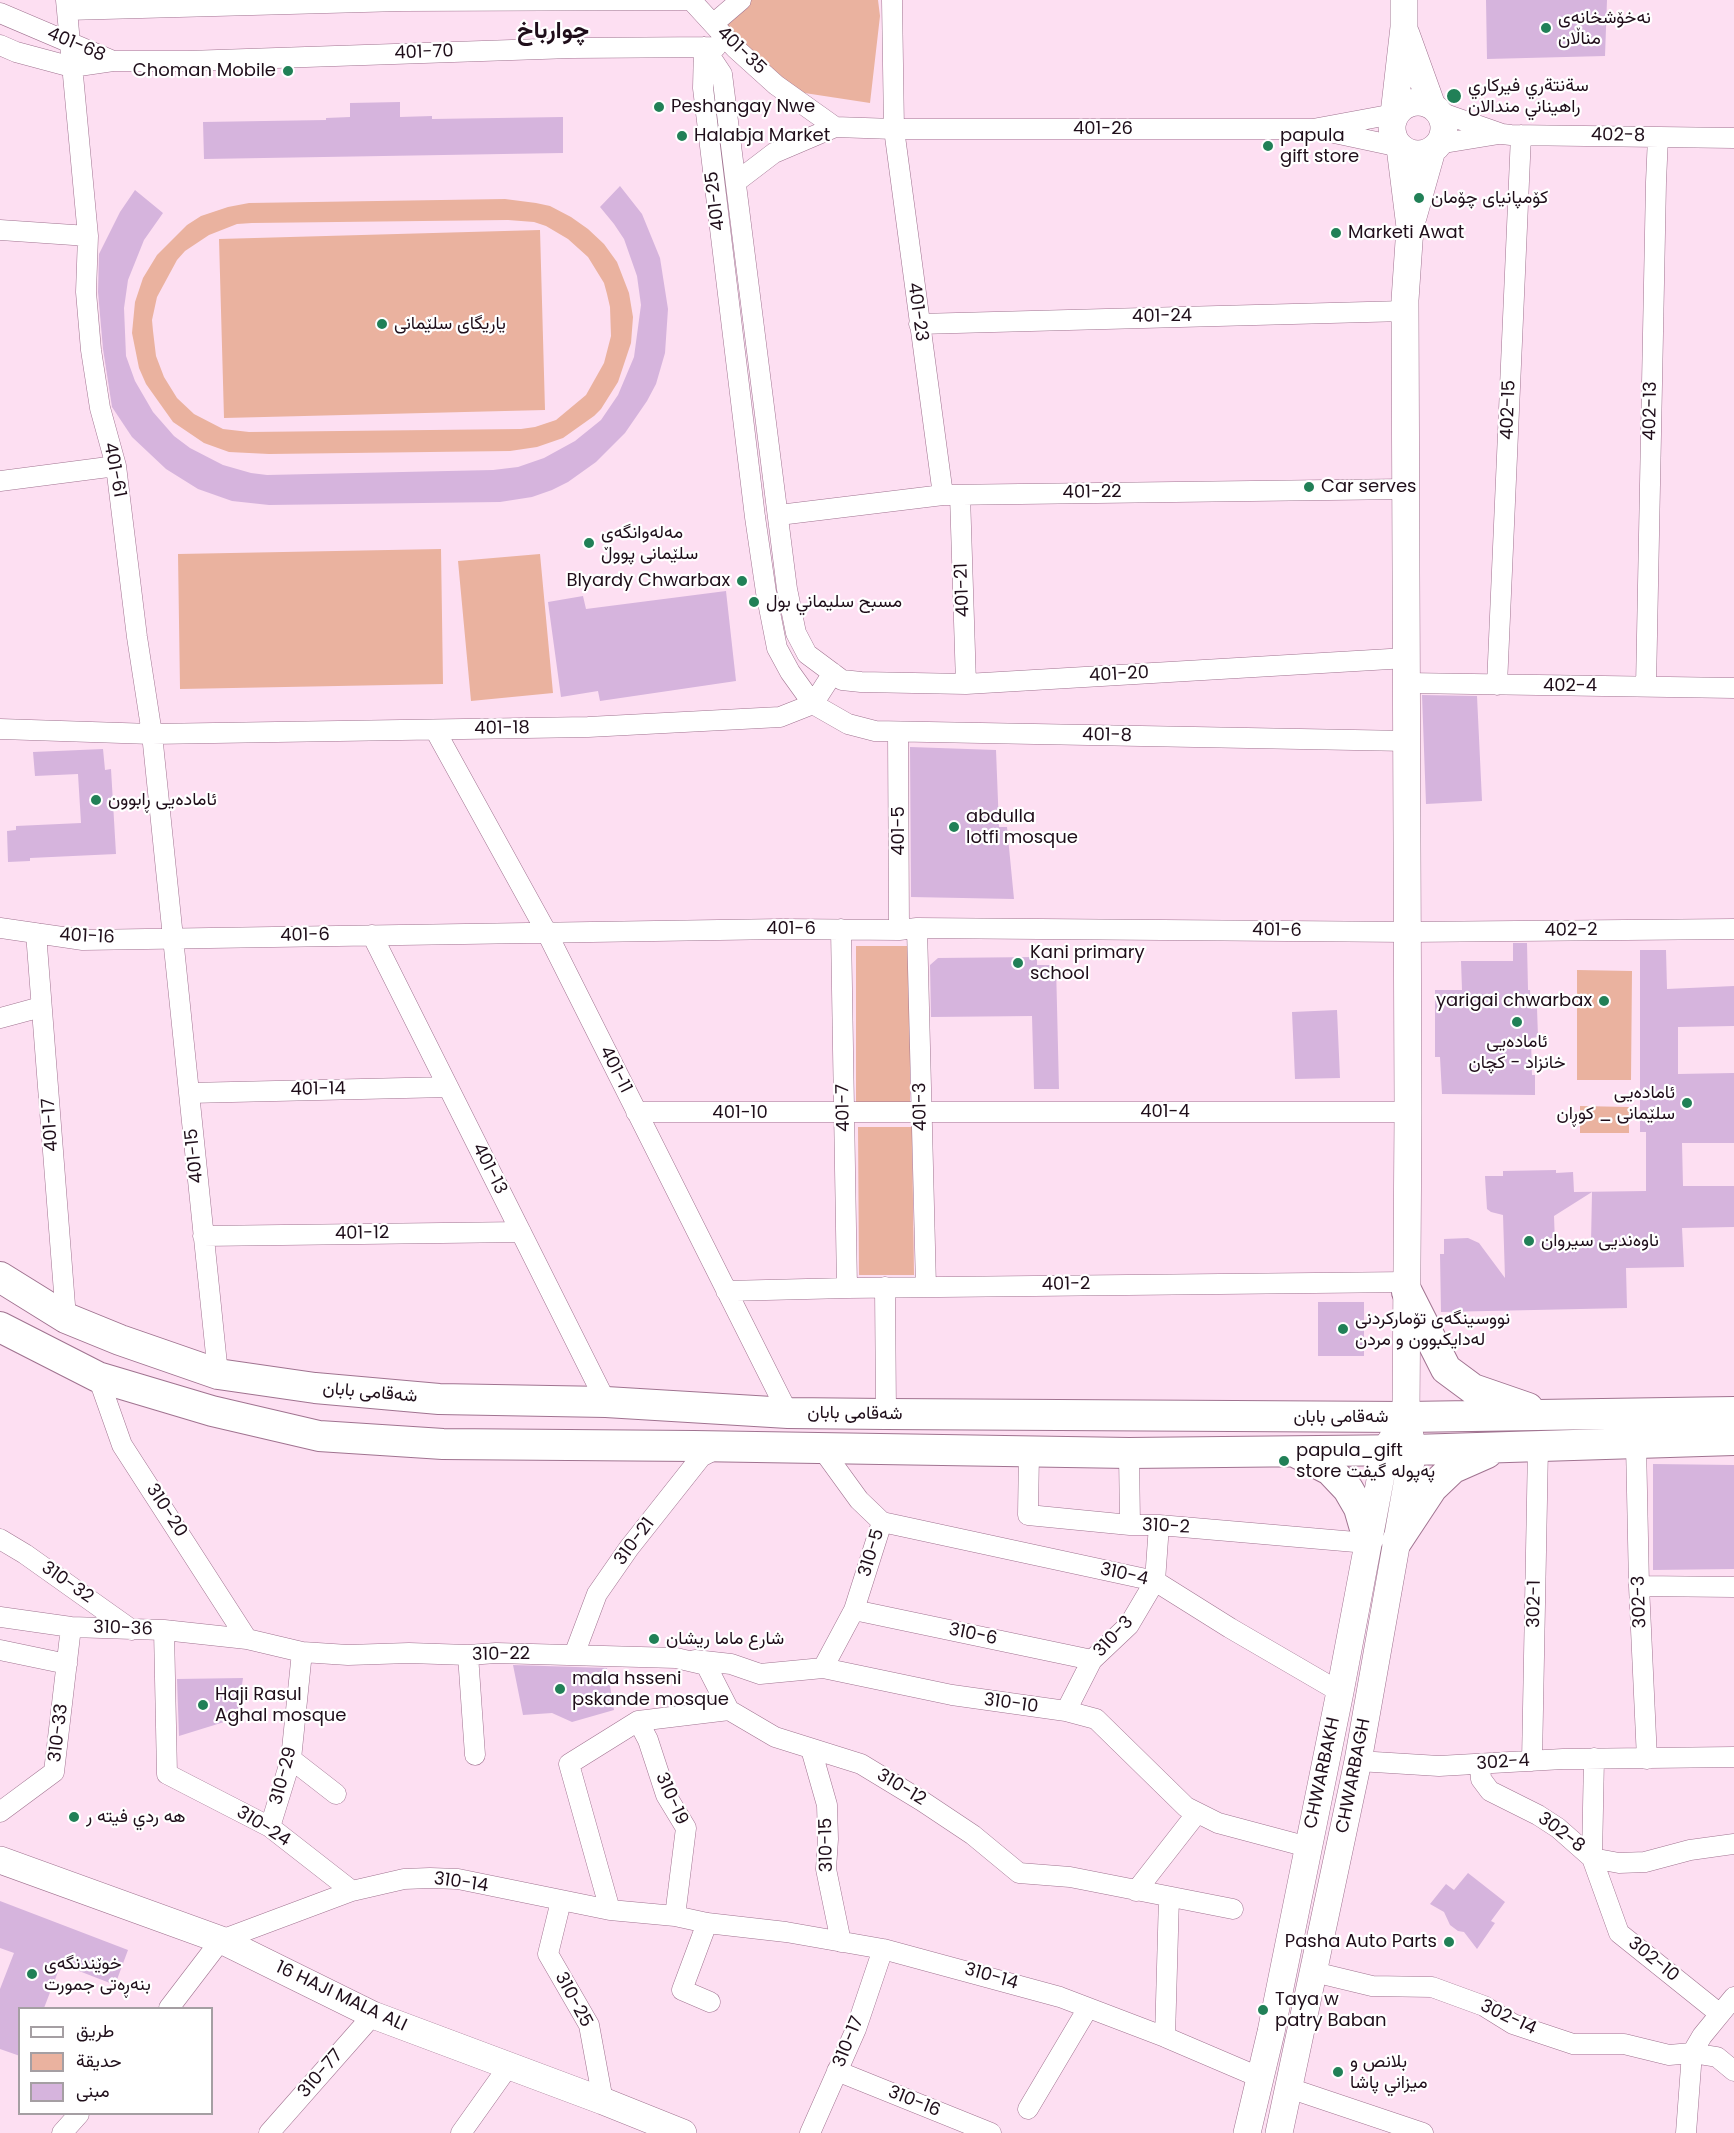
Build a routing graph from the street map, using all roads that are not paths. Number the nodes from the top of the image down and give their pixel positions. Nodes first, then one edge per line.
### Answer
1 (686, 0) edge
2 (691, 0) edge
3 (741, 0) edge
4 (892, 0) edge
5 (1404, 0) edge
6 (175, 4) edge
7 (67, 5) edge
8 (0, 13) edge
9 (713, 24) junction
10 (1404, 27) junction
11 (71, 42) junction
12 (0, 45) edge
13 (704, 47) junction
14 (735, 48) junction
15 (113, 61) junction
16 (72, 67) junction
17 (1436, 109) junction
18 (1394, 114) junction
19 (834, 127) junction
20 (894, 129) junction
21 (1313, 129) junction
22 (1511, 134) junction
23 (1658, 137) junction
24 (1734, 138) edge
25 (1400, 147) junction
26 (1435, 147) junction
27 (736, 182) junction
28 (1410, 227) junction
29 (0, 230) edge
30 (88, 236) junction
31 (1405, 311) junction
32 (919, 324) junction
33 (116, 466) junction
34 (0, 481) edge
35 (1406, 489) junction
36 (952, 495) junction
37 (779, 515) junction
38 (1407, 671) junction
39 (833, 673) junction
40 (966, 684) junction
41 (1497, 685) junction
42 (1646, 686) junction
43 (1734, 688) edge
44 (813, 704) junction
45 (0, 729) edge
46 (435, 730) junction
47 (898, 732) junction
48 (152, 734) junction
49 (1407, 741) junction
50 (0, 928) edge
51 (842, 929) junction
52 (908, 929) junction
53 (1734, 929) edge
54 (1408, 932) junction
55 (36, 933) junction
56 (547, 933) junction
57 (372, 935) junction
58 (174, 939) junction
59 (41, 1007) junction
60 (0, 1018) edge
61 (448, 1087) junction
62 (189, 1093) junction
63 (636, 1112) junction
64 (921, 1112) junction
65 (1408, 1112) junction
66 (844, 1113) junction
67 (521, 1232) junction
68 (203, 1236) junction
69 (0, 1277) edge
70 (885, 1287) junction
71 (926, 1287) junction
72 (1407, 1287) junction
73 (847, 1288) junction
74 (726, 1291) junction
75 (66, 1318) junction
76 (0, 1327) edge
77 (218, 1374) junction
78 (98, 1377) junction
79 (606, 1402) junction
80 (1734, 1412) edge
81 (788, 1413) junction
82 (886, 1414) junction
83 (1548, 1415) junction
84 (1406, 1417) junction
85 (1734, 1440) edge
86 (1636, 1444) junction
87 (721, 1447) junction
88 (1538, 1447) junction
89 (1500, 1448) junction
90 (822, 1449) junction
91 (1292, 1450) junction
92 (1399, 1450) junction
93 (1029, 1452) junction
94 (1130, 1453) junction
95 (882, 1522) junction
96 (1130, 1525) junction
97 (1159, 1525) junction
98 (0, 1539) edge
99 (1377, 1541) junction
100 (1155, 1581) junction
101 (1639, 1586) junction
102 (1734, 1587) edge
103 (854, 1610) junction
104 (0, 1617) edge
105 (71, 1627) junction
106 (132, 1630) junction
107 (164, 1630) junction
108 (247, 1639) junction
109 (0, 1650) edge
110 (302, 1652) junction
111 (574, 1654) junction
112 (468, 1655) junction
113 (676, 1658) junction
114 (1092, 1660) junction
115 (67, 1664) junction
116 (823, 1668) junction
117 (1340, 1692) junction
118 (729, 1710) junction
119 (1066, 1711) junction
120 (638, 1721) junction
121 (811, 1749) junction
122 (475, 1755) dead end
123 (1734, 1757) edge
124 (1594, 1758) junction
125 (291, 1759) junction
126 (1647, 1759) junction
127 (1358, 1761) junction
128 (1532, 1761) junction
129 (1480, 1765) junction
130 (336, 1794) dead end
131 (0, 1812) edge
132 (1197, 1813) junction
133 (270, 1827) junction
134 (1734, 1844) edge
135 (1308, 1847) junction
136 (1592, 1858) junction
137 (0, 1860) edge
138 (352, 1891) junction
139 (1136, 1891) junction
140 (1169, 1897) junction
141 (561, 1901) junction
142 (1233, 1909) dead end
143 (610, 1910) junction
144 (675, 1916) junction
145 (707, 1923) junction
146 (221, 1940) junction
147 (840, 1941) junction
148 (884, 1949) junction
149 (1314, 1972) junction
150 (1734, 1997) edge
151 (710, 2002) dead end
152 (170, 2007) edge
153 (1088, 2008) junction
154 (1720, 2014) junction
155 (373, 2015) junction
156 (1165, 2037) junction
157 (1692, 2053) junction
158 (508, 2067) junction
159 (837, 2071) junction
160 (1734, 2071) edge
161 (1261, 2078) junction
162 (1289, 2088) junction
163 (603, 2101) junction
164 (1028, 2109) dead end
165 (78, 2115) edge
166 (62, 2133) edge
167 (269, 2133) edge
168 (461, 2133) edge
169 (683, 2133) edge
170 (810, 2133) edge
171 (991, 2133) edge
172 (1247, 2133) edge
173 (1279, 2133) edge
174 (1423, 2133) edge
175 (1686, 2133) edge

1 - 6 street
2 - 9 street, 401-35
3 - 9 street
4 - 20 street, 401-23
5 - 10 street
6 - 7 street
7 - 11 street, 401-61
8 - 11 street, 401-68
9 - 14 street, 401-35
10 - 17 street
10 - 18 street
11 - 15 street, 401-68
11 - 16 street, 401-61
12 - 16 street, 401-68
13 - 14 street, 401-70
13 - 15 street, 401-70
13 - 27 street, 401-25
13 - 44 street, 401-25
14 - 19 street, 401-35
15 - 16 street, 401-68
16 - 30 street, 401-61
17 - 18 street
17 - 22 street
17 - 26 street
18 - 21 street
18 - 25 street
19 - 20 street
19 - 27 street
20 - 21 street, 401-26
20 - 32 street, 401-23
21 - 25 street
22 - 23 street, 402-8
22 - 26 street
22 - 41 street, 402-15
23 - 24 street, 402-8
23 - 42 street, 402-13
25 - 26 street
25 - 28 street
26 - 28 street
27 - 37 street, 401-25
28 - 31 street
29 - 30 street
30 - 33 street, 401-61
31 - 32 street, 401-24
31 - 35 street
32 - 36 street, 401-23
33 - 34 street
33 - 48 street, 401-61
35 - 36 street, 401-22
35 - 38 street
36 - 37 street, 401-22
36 - 40 street, 401-21
37 - 39 street, 401-25
38 - 40 street, 401-20
38 - 41 street, 402-4
38 - 49 street
39 - 40 street, 401-20
39 - 44 street
41 - 42 street, 402-4
42 - 43 street, 402-4
44 - 46 street, 401-18
44 - 47 street, 401-8
45 - 48 street, 401-18
46 - 48 street, 401-18
46 - 56 street, 401-11
47 - 49 street, 401-8
47 - 52 street, 401-5
48 - 58 street, 401-61
49 - 54 street
50 - 55 street, 401-16
51 - 52 street, 401-6
51 - 56 street, 401-6
51 - 66 street, 401-7
52 - 54 street, 401-6
52 - 64 street, 401-3
53 - 54 street, 402-2
54 - 65 street
55 - 58 street, 401-16
55 - 59 street, 401-17
56 - 57 street, 401-6
56 - 63 street, 401-11
57 - 58 street, 401-6
57 - 61 street, 401-13
58 - 62 street, 401-15
59 - 60 street
59 - 75 street, 401-17
61 - 62 street, 401-14
61 - 67 street, 401-13
62 - 68 street, 401-15
63 - 66 street, 401-10
63 - 74 street, 401-11
64 - 65 street, 401-4
64 - 66 street, 401-4
64 - 71 street, 401-3
65 - 72 street
66 - 73 street, 401-7
67 - 68 street, 401-12
67 - 79 street, 401-13
68 - 77 street, 401-15
69 - 75 main road, شەقامی بابان
70 - 71 street, 401-2
70 - 73 street, 401-2
70 - 82 street
71 - 72 street, 401-2
72 - 83 main road
72 - 84 street
73 - 74 street, 401-2
74 - 81 street, 401-11
75 - 77 main road, شەقامی بابان
76 - 78 main road, شەقامی بابان
77 - 79 main road, شەقامی بابان
78 - 87 main road, شەقامی بابان
78 - 108 street, 310-20
79 - 81 main road, شەقامی بابان
80 - 83 main road, شەقامی بابان
81 - 82 main road, شەقامی بابان
82 - 84 main road, شەقامی بابان
83 - 84 main road, شەقامی بابان
84 - 92 street, CHWARBAKH
85 - 86 main road, شەقامی بابان
86 - 88 main road, شەقامی بابان
86 - 101 street, 302-3
87 - 90 main road, شەقامی بابان
87 - 111 street, 310-21
88 - 89 main road, شەقامی بابان
88 - 128 street, 302-1
89 - 92 main road, شەقامی بابان
89 - 99 main road
90 - 93 main road, شەقامی بابان
90 - 95 street, 310-5
91 - 92 main road, شەقامی بابان
91 - 94 main road, شەقامی بابان
91 - 99 main road
92 - 99 street, CHWARBAKH
93 - 94 main road, شەقامی بابان
93 - 96 street, 310-2
94 - 96 street
95 - 100 street, 310-4
95 - 103 street, 310-5
96 - 97 street, 310-2
97 - 99 street, 310-2
97 - 100 street, 310-3
98 - 106 street, 310-32
99 - 117 street, CHWARBAKH
99 - 127 street, CHWARBAGH
100 - 114 street, 310-3
100 - 117 street, 310-4
101 - 102 street
101 - 126 street, 302-3
103 - 114 street, 310-6
103 - 116 street, 310-5
104 - 105 street, 310-36
105 - 106 street, 310-36
105 - 115 street, 310-33
106 - 107 street, 310-36
107 - 108 street, 310-36
107 - 133 street, 310-24
108 - 110 street, 310-22
109 - 115 street
110 - 112 street, 310-22
110 - 125 street, 310-29
111 - 112 street, 310-22
111 - 113 street, 310-22
112 - 122 street
113 - 116 street, 310-10
113 - 118 street, 310-22
114 - 119 street, 310-3
115 - 131 street, 310-33
116 - 119 street, 310-10
117 - 135 street, CHWARBAKH
118 - 120 street
118 - 121 street, 310-12
119 - 132 street, 310-10
120 - 143 street
120 - 144 street, 310-19
121 - 139 street, 310-12
121 - 147 street, 310-15
123 - 126 street, 302-4
124 - 126 street, 302-4
124 - 128 street, 302-4
124 - 136 street
125 - 130 street
125 - 133 street, 310-29
127 - 129 street, 302-4
127 - 149 street, CHWARBAGH
128 - 129 street, 302-4
129 - 136 street, 302-8
132 - 135 street, 310-10
132 - 139 street
133 - 138 street, 310-24
134 - 136 street, 302-8
135 - 161 street, CHWARBAKH
136 - 154 street, 302-10
137 - 146 street, 16 HAJI MALA ALI
138 - 141 street, 310-14
138 - 146 street, 310-14
139 - 140 street, 310-12
140 - 142 street, 310-12
140 - 156 street
141 - 143 street, 310-14
141 - 163 street, 310-25
143 - 144 street, 310-14
144 - 145 street, 310-14
145 - 147 street, 310-14
145 - 151 street
146 - 152 street
146 - 155 street, 16 HAJI MALA ALI
147 - 148 street, 310-14
148 - 153 street, 310-14
148 - 159 street, 310-17
149 - 157 street, 302-14
149 - 162 street, CHWARBAGH
150 - 154 street
153 - 156 street, 310-14
153 - 164 street
154 - 157 street
155 - 158 street, 16 HAJI MALA ALI
155 - 167 street, 310-77
156 - 161 street, 310-14
157 - 160 street, 302-14
157 - 175 street
158 - 163 street, 16 HAJI MALA ALI
158 - 168 street
159 - 170 street, 310-17
159 - 171 street, 310-16
161 - 172 street, CHWARBAKH
162 - 173 street, CHWARBAGH
162 - 174 street
163 - 169 street, 16 HAJI MALA ALI
165 - 166 street

